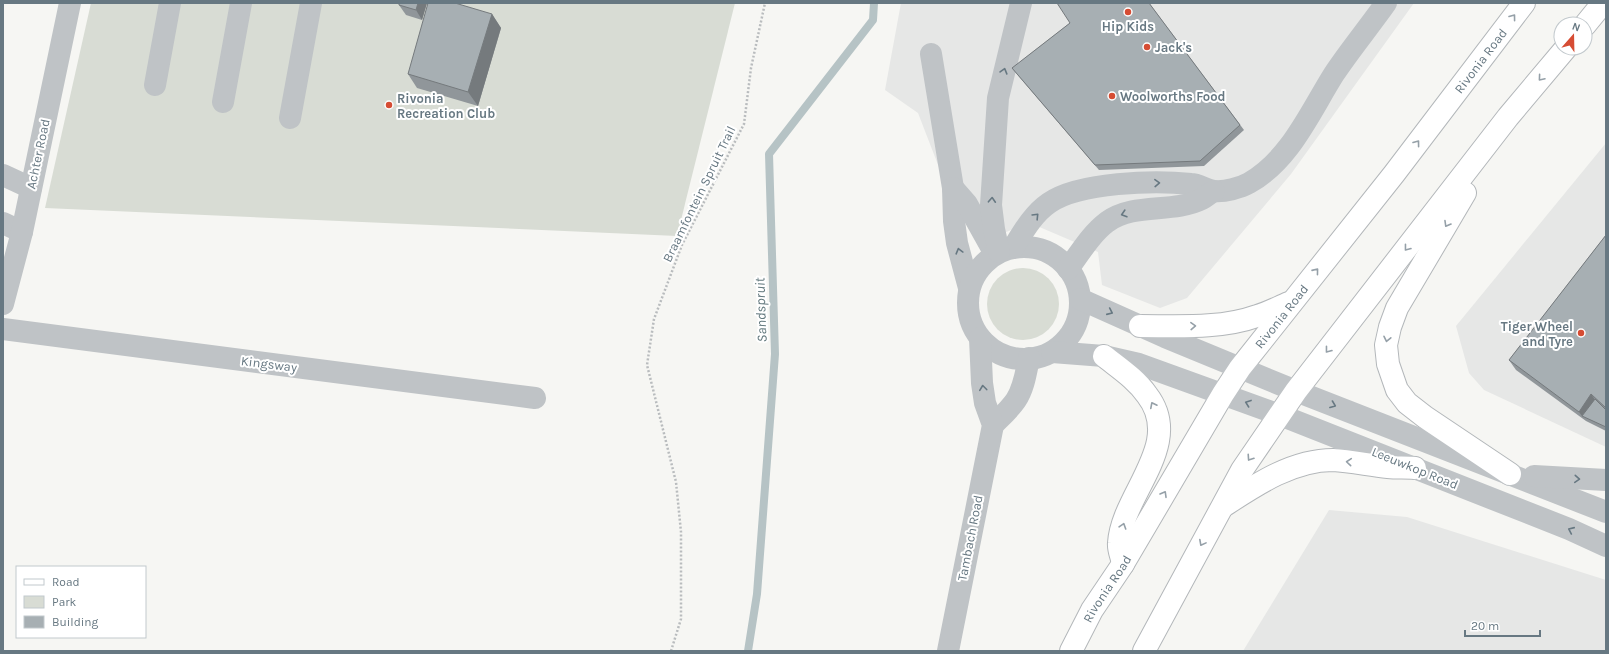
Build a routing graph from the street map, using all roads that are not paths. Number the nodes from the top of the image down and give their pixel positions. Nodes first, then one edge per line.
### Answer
1 (70, 3) edge
2 (170, 3) edge
3 (241, 3) edge
4 (312, 3) edge
5 (1021, 3) edge
6 (1386, 3) edge
7 (1524, 3) edge
8 (1603, 3) edge
9 (1592, 16) edge
10 (931, 54) dead end
11 (1559, 56) edge
12 (155, 85) dead end
13 (223, 102) dead end
14 (1508, 117) junction
15 (290, 118) dead end
16 (3, 175) edge
17 (31, 188) junction
18 (953, 188) junction
19 (1214, 191) junction
20 (3, 223) edge
21 (22, 232) junction
22 (1002, 252) junction
23 (1068, 269) junction
24 (969, 288) junction
25 (1080, 298) junction
26 (1292, 302) junction
27 (3, 304) edge
28 (1140, 326) junction
29 (3, 330) edge
30 (980, 338) junction
31 (1052, 352) junction
32 (1104, 356) junction
33 (1029, 358) junction
34 (1240, 368) junction
35 (1296, 391) junction
36 (1223, 394) junction
37 (535, 398) dead end
38 (1280, 415) junction
39 (993, 425) junction
40 (1415, 468) junction
41 (1510, 474) junction
42 (1606, 480) edge
43 (1220, 508) junction
44 (1606, 512) edge
45 (1606, 546) edge
46 (1123, 564) junction
47 (948, 651) edge
48 (1071, 651) edge
49 (1144, 651) edge

1 - 17 street, Achter Road
2 - 12 street
3 - 13 street
4 - 15 street
22 -> 5 street
6 - 19 street
26 -> 7 main road, Rivonia Road
8 - 9 main road
10 - 18 street
11 -> 14 main road
14 -> 35 main road
14 -> 41 main road
16 - 17 street
17 - 21 street, Achter Road
18 - 22 street
24 -> 18 street
22 -> 19 street
19 -> 23 street
20 - 21 street
21 - 27 street, Achter Road
22 - 23 street
22 - 24 street
23 - 25 street
24 - 30 street
25 -> 28 street
25 - 31 street
28 -> 26 main road
26 - 34 main road, Rivonia Road
28 - 34 street
29 - 37 street, Kingsway
30 - 33 street
39 -> 30 street
31 - 32 street
31 - 33 street
32 - 36 street
46 -> 32 main road
33 - 39 street
34 - 35 street
34 - 36 main road, Rivonia Road
35 - 38 main road
35 -> 41 street
38 -> 36 street, Leeuwkop Road
46 -> 36 main road, Rivonia Road
38 - 40 street, Leeuwkop Road
38 -> 43 main road
39 - 47 street, Tambach Road
40 -> 43 main road
45 -> 40 street, Leeuwkop Road
41 -> 42 street
41 - 44 street
43 -> 49 main road
46 - 48 main road, Rivonia Road

